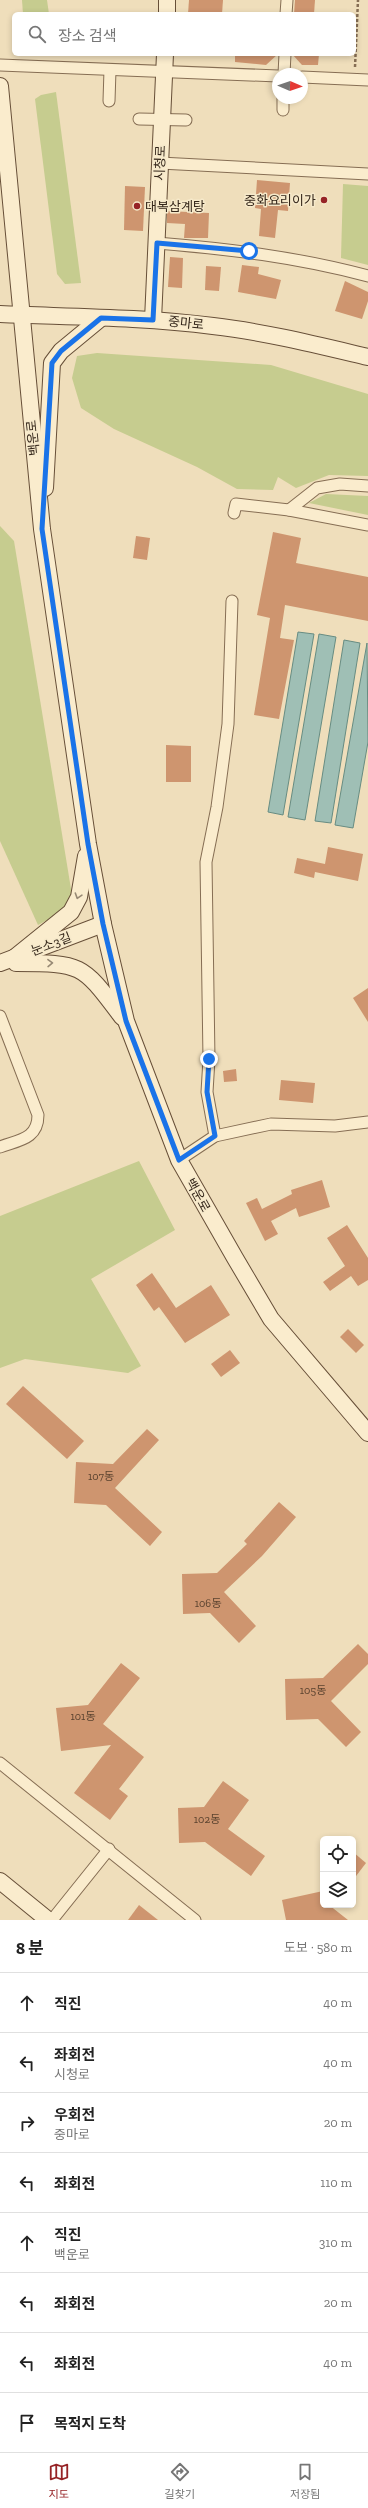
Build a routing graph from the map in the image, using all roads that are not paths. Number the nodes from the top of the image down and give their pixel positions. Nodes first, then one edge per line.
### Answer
1 (167, 0) edge
2 (287, 0) edge
3 (167, 12) edge
4 (286, 12) edge
5 (165, 56) edge
6 (285, 56) edge
7 (0, 65) edge
8 (284, 68) edge
9 (110, 70) junction
10 (164, 72) junction
11 (272, 76) edge
12 (308, 77) edge
13 (368, 80) edge
14 (0, 86) edge
15 (109, 101) dead end
16 (283, 104) edge
17 (283, 110) dead end
18 (139, 118) dead end
19 (162, 119) junction
20 (186, 120) dead end
21 (160, 163) junction
22 (368, 174) edge
23 (157, 243) junction
24 (368, 276) edge
25 (0, 314) edge
26 (23, 315) junction
27 (101, 318) junction
28 (153, 320) junction
29 (368, 357) edge
30 (368, 486) edge
31 (289, 510) junction
32 (234, 513) dead end
33 (368, 525) edge
34 (42, 529) junction
35 (232, 601) dead end
36 (88, 844) junction
37 (103, 924) junction
38 (7, 960) edge
39 (0, 1016) edge
40 (126, 1021) junction
41 (5, 1048) edge
42 (368, 1122) edge
43 (215, 1136) junction
44 (0, 1147) edge
45 (179, 1160) junction
46 (368, 1433) edge
47 (0, 1763) edge
48 (109, 1849) junction
49 (0, 1881) edge
50 (48, 1920) edge
51 (52, 1920) edge
52 (195, 1920) edge

1 - 3 main road
2 - 4 street
5 - 10 main road, 시청로
6 - 8 street
7 - 9 street
9 - 10 street
9 - 15 street
10 - 11 street
10 - 19 main road, 시청로
12 - 13 street
14 - 26 main road, 백운로
16 - 17 street
18 - 19 street
19 - 20 street
19 - 21 main road, 시청로
21 - 22 street
21 - 23 main road, 시청로
23 - 24 street
23 - 28 main road, 시청로
25 - 26 main road, 중마로
26 - 27 main road, 중마로
26 - 34 main road, 백운로
27 - 28 main road, 중마로
27 - 34 main road
28 - 29 main road, 중마로
30 - 31 street
31 - 32 street
31 - 33 street
34 - 36 main road, 백운로
35 - 43 street
36 - 37 main road, 백운로
36 -> 38 main road
37 - 38 main road, 눈소3길
37 - 40 main road, 백운로
38 -> 40 main road
39 - 41 street
40 - 45 main road, 백운로
41 - 44 street
42 - 43 street
43 - 45 street
45 - 46 main road, 백운로
47 - 48 street
48 - 51 street
48 - 52 street
49 - 50 main road

